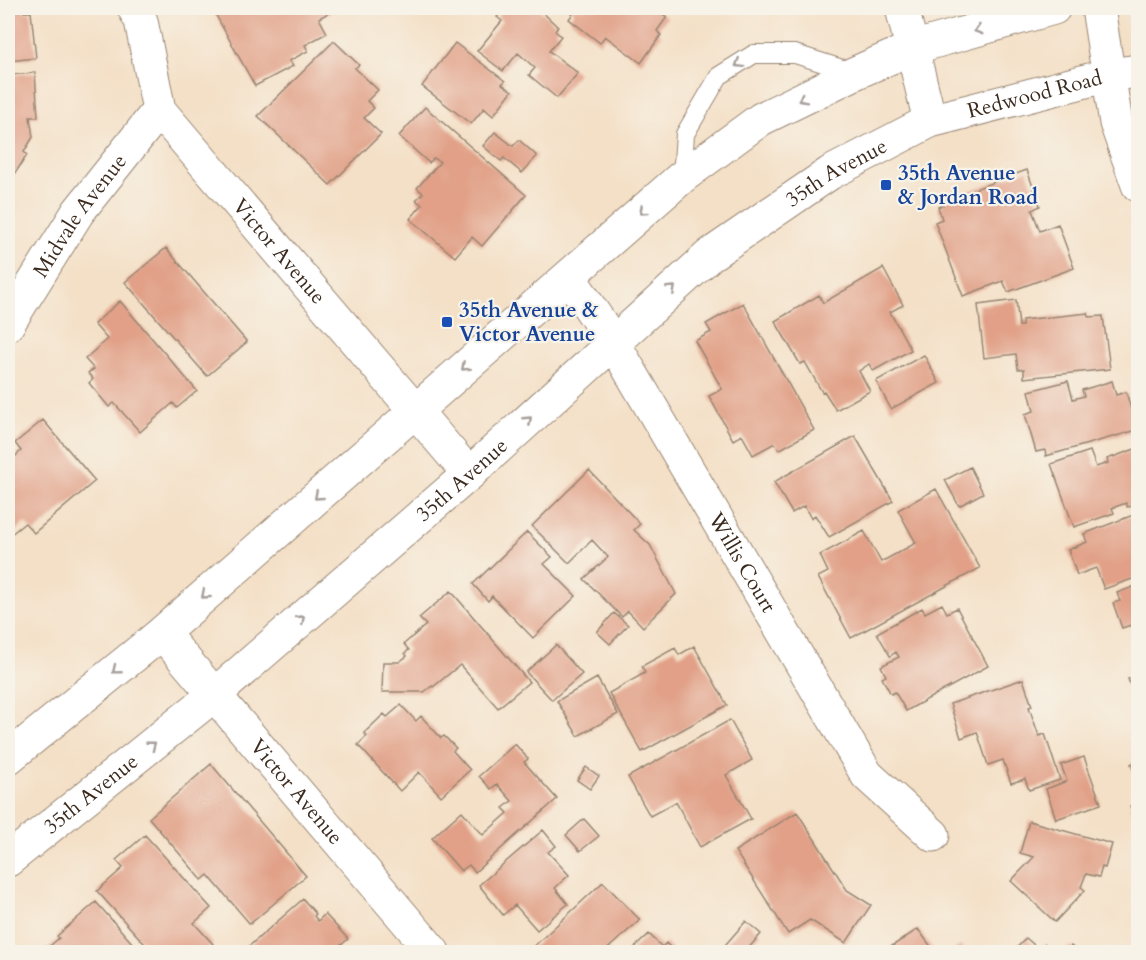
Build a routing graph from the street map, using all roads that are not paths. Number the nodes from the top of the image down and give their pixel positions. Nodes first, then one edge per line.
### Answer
1 (134, 8) edge
2 (902, 8) edge
3 (1054, 8) edge
4 (1098, 8) edge
5 (912, 48) junction
6 (855, 73) junction
7 (1124, 73) edge
8 (159, 110) junction
9 (930, 121) junction
10 (682, 177) junction
11 (1138, 185) edge
12 (569, 277) junction
13 (8, 324) edge
14 (613, 342) junction
15 (417, 410) junction
16 (469, 474) junction
17 (162, 633) junction
18 (214, 695) junction
19 (8, 758) edge
20 (933, 835) dead end
21 (8, 860) edge
22 (433, 952) edge

1 - 8 main road, Victor Avenue
2 - 5 main road
3 -> 5 main road
4 - 7 main road
5 - 6 main road
5 - 9 main road
6 -> 10 main road
6 -> 10 lane
7 - 9 main road, Redwood Road
7 - 11 main road
8 - 13 main road, Midvale Avenue
8 - 15 main road, Victor Avenue
14 -> 9 main road, 35th Avenue
10 -> 12 main road
12 - 14 main road, Willis Court
12 -> 15 main road
16 -> 14 main road, 35th Avenue
14 - 20 main road, Willis Court
15 - 16 main road, Victor Avenue
15 -> 17 main road
18 -> 16 main road, 35th Avenue
17 - 18 main road, Victor Avenue
17 -> 19 main road
21 -> 18 main road, 35th Avenue
18 - 22 main road, Victor Avenue

